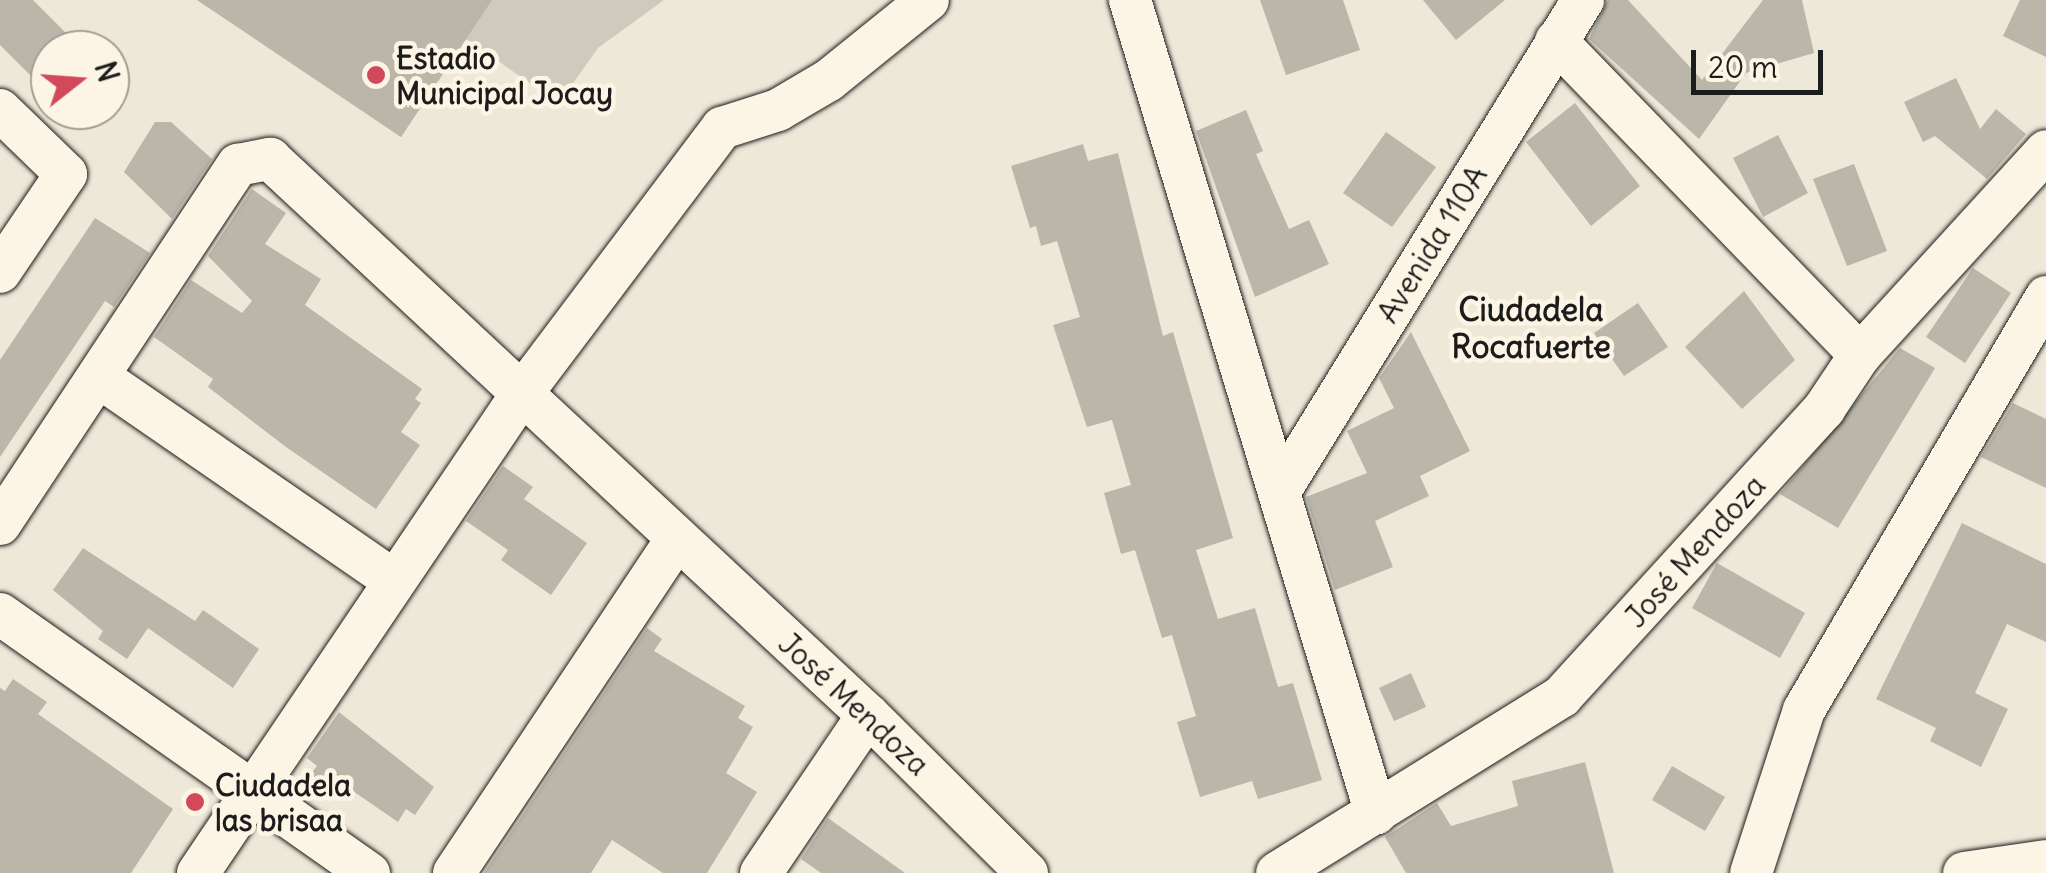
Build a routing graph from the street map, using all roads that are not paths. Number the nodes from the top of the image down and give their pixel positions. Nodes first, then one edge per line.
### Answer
1 (928, 0) edge
2 (1130, 0) edge
3 (1583, 0) edge
4 (1556, 41) junction
5 (0, 110) edge
6 (2046, 151) edge
7 (0, 272) edge
8 (2046, 297) edge
9 (1860, 355) junction
10 (99, 377) junction
11 (523, 392) junction
12 (1281, 490) junction
13 (0, 524) edge
14 (676, 540) junction
15 (393, 580) junction
16 (0, 614) edge
17 (868, 715) junction
18 (254, 790) junction
19 (1376, 814) junction
20 (2046, 860) edge
21 (198, 873) edge
22 (369, 873) edge
23 (454, 873) edge
24 (761, 873) edge
25 (1026, 873) edge
26 (1277, 873) edge
27 (1752, 873) edge
28 (1964, 873) edge

1 - 11 street
2 - 12 street
3 - 4 street, Avenida 110A
4 - 9 street
4 - 12 street, Avenida 110A
5 - 7 street
6 - 9 street, José Mendoza
8 - 27 street
9 - 19 street, José Mendoza
10 - 11 street, José Mendoza
10 - 13 street
10 - 15 street
11 - 14 street, José Mendoza
11 - 15 street
12 - 19 street
14 - 17 street, José Mendoza
14 - 23 street
15 - 18 street
16 - 18 street
17 - 24 street
17 - 25 street, José Mendoza
18 - 21 street
18 - 22 street
19 - 26 street, José Mendoza
20 - 28 street

